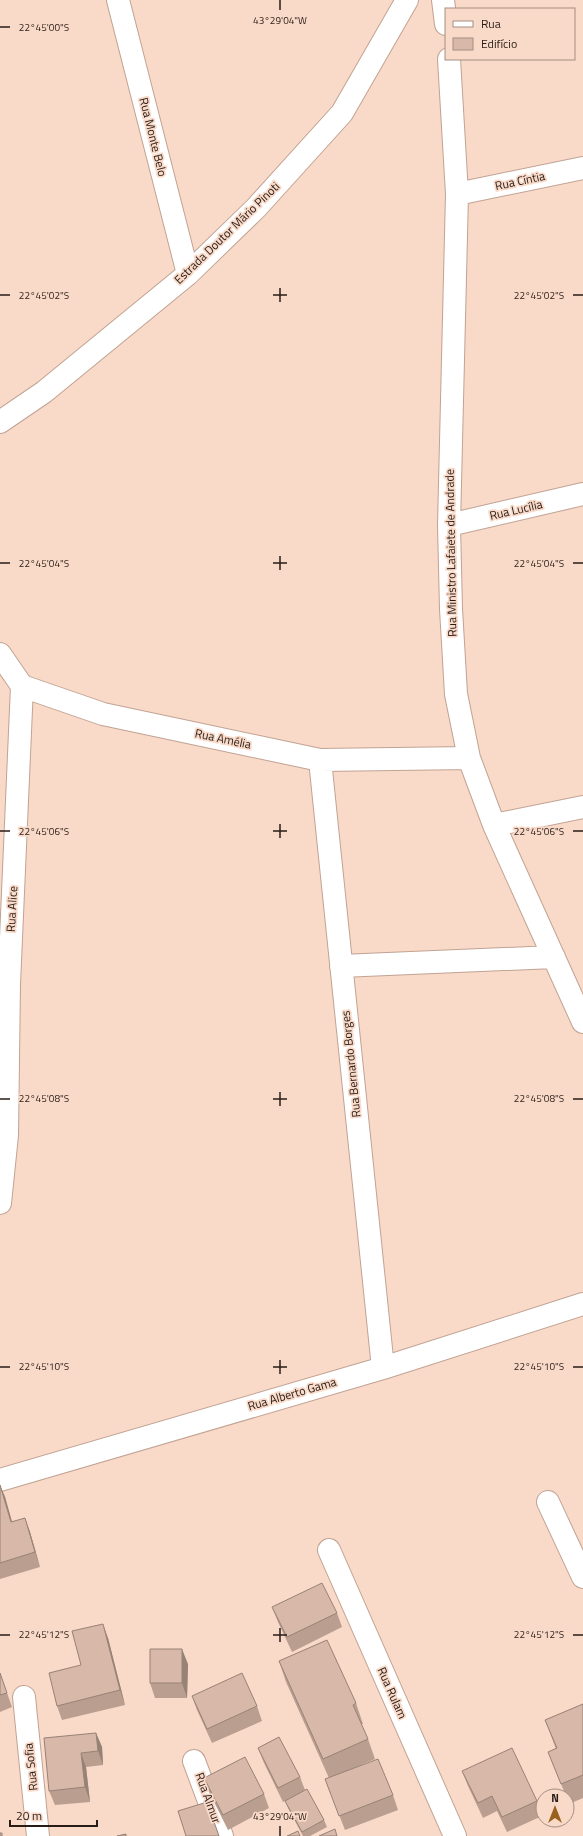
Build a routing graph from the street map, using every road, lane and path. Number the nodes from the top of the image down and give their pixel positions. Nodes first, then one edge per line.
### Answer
1 (118, 0) edge
2 (407, 0) edge
3 (443, 0) edge
4 (445, 16) edge
5 (449, 60) edge
6 (583, 168) edge
7 (457, 194) junction
8 (188, 274) junction
9 (0, 422) edge
10 (583, 494) edge
11 (449, 525) junction
12 (0, 654) edge
13 (22, 686) junction
14 (468, 758) junction
15 (320, 760) junction
16 (583, 808) edge
17 (494, 825) junction
18 (554, 957) junction
19 (341, 966) junction
20 (583, 1022) edge
21 (0, 1203) edge
22 (583, 1304) edge
23 (383, 1368) junction
24 (0, 1480) edge
25 (548, 1502) dead end
26 (328, 1550) dead end
27 (583, 1577) edge
28 (24, 1698) dead end
29 (194, 1761) dead end
30 (38, 1836) edge
31 (222, 1836) edge
32 (455, 1836) edge

1 - 8 street, Rua Monte Belo
2 - 8 street, Estrada Doutor Mário Pinoti
3 - 4 street
5 - 7 street, Rua Ministro Lafaiete de Andrade
6 - 7 street, Rua Cíntia
7 - 11 street, Rua Ministro Lafaiete de Andrade
8 - 9 street, Estrada Doutor Mário Pinoti
10 - 11 street, Rua Lucília
11 - 14 street, Rua Ministro Lafaiete de Andrade
12 - 13 street
13 - 15 street, Rua Amélia
13 - 21 street, Rua Alice
14 - 15 street, Rua Amélia
14 - 17 street, Rua Ministro Lafaiete de Andrade
15 - 19 street, Rua Bernardo Borges
16 - 17 street
17 - 18 street, Rua Ministro Lafaiete de Andrade
18 - 19 street
18 - 20 street, Rua Ministro Lafaiete de Andrade
19 - 23 street, Rua Bernardo Borges
22 - 23 street, Rua Alberto Gama
23 - 24 street, Rua Alberto Gama
25 - 27 street
26 - 32 street, Rua Rulam
28 - 30 street, Rua Sofia
29 - 31 street, Rua Almur

